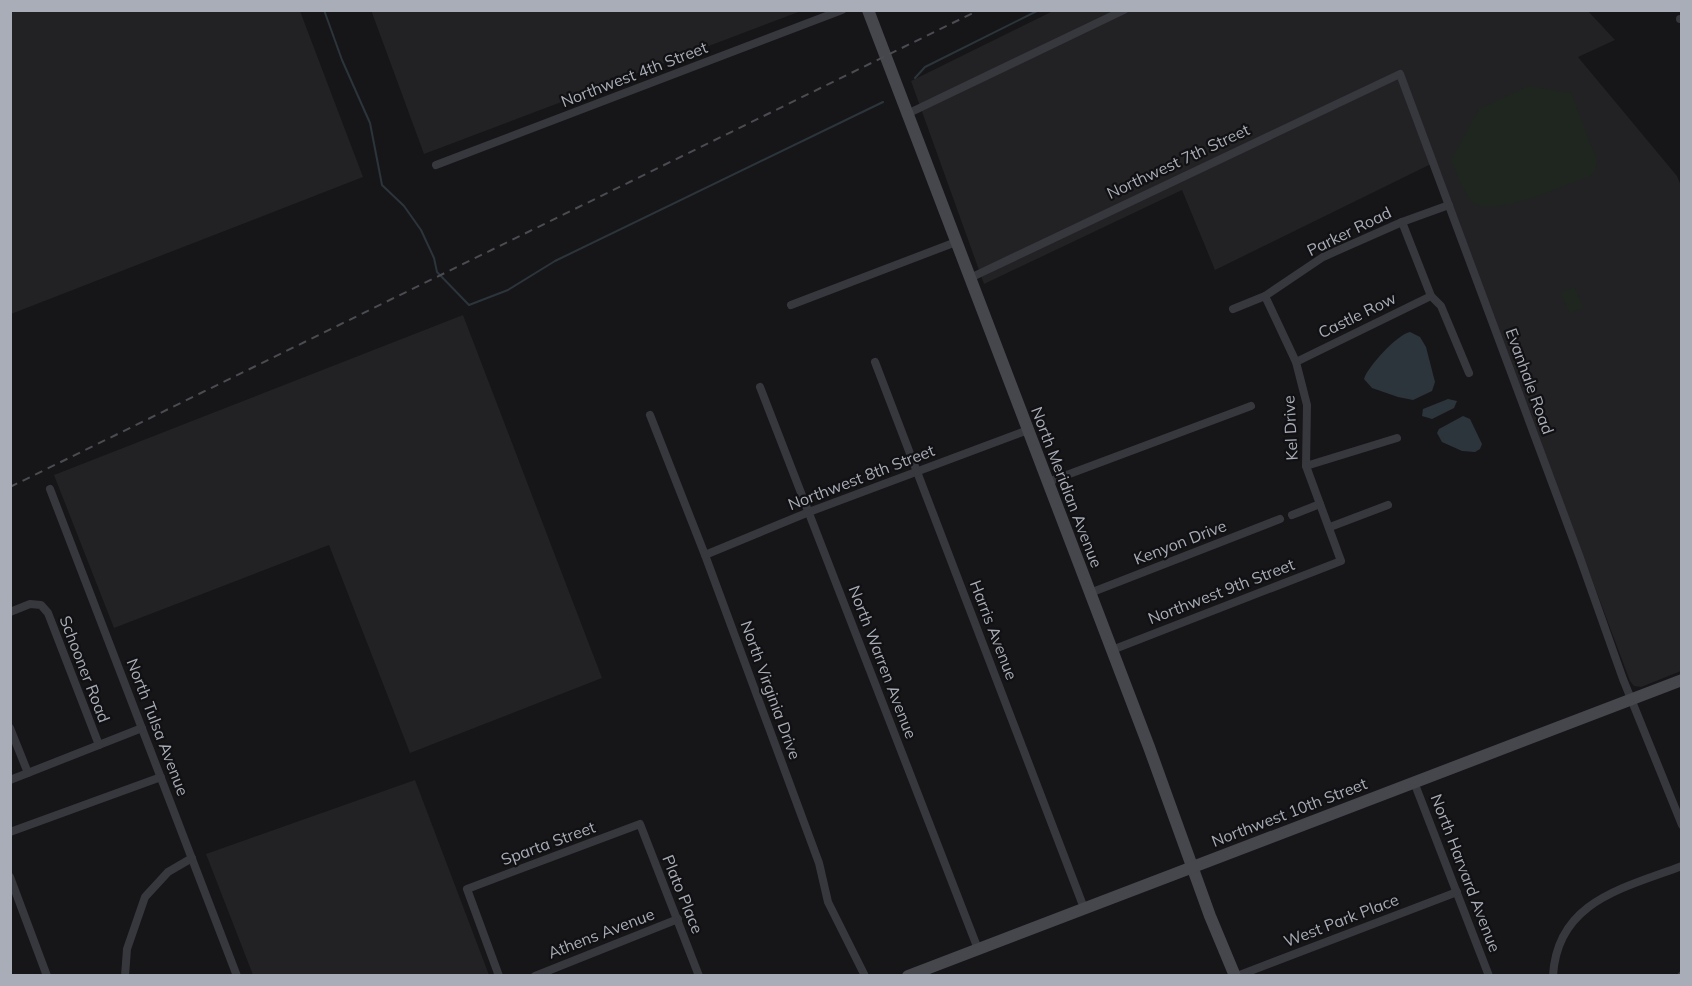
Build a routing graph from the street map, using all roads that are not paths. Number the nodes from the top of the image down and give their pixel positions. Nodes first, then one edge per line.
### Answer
1 (842, 10) edge
2 (868, 10) edge
3 (1124, 10) edge
4 (1400, 74) joint
5 (907, 114) junction
6 (436, 165) dead end
7 (1449, 205) junction
8 (1402, 222) junction
9 (956, 242) junction
10 (970, 278) junction
11 (1265, 296) junction
12 (1431, 296) junction
13 (791, 305) dead end
14 (1233, 309) dead end
15 (875, 362) dead end
16 (1296, 362) junction
17 (1469, 373) dead end
18 (760, 387) dead end
19 (1251, 406) dead end
20 (650, 415) dead end
21 (1028, 430) junction
22 (1396, 438) dead end
23 (1306, 466) junction
24 (918, 471) junction
25 (1048, 482) junction
26 (50, 489) dead end
27 (1320, 504) junction
28 (1388, 505) dead end
29 (809, 512) junction
30 (1292, 515) dead end
31 (1280, 519) dead end
32 (1330, 527) junction
33 (705, 555) junction
34 (1341, 561) joint
35 (1090, 593) junction
36 (10, 612) edge
37 (1112, 650) junction
38 (1682, 680) edge
39 (1632, 699) junction
40 (10, 728) edge
41 (142, 728) junction
42 (99, 746) junction
43 (28, 773) junction
44 (162, 777) junction
45 (10, 780) edge
46 (1414, 782) junction
47 (639, 824) joint
48 (1682, 825) edge
49 (10, 832) edge
50 (192, 858) junction
51 (1192, 866) junction
52 (1682, 866) edge
53 (10, 877) edge
54 (1457, 892) junction
55 (1084, 908) junction
56 (678, 919) junction
57 (978, 949) junction
58 (47, 975) edge
59 (125, 975) edge
60 (237, 975) edge
61 (500, 975) edge
62 (535, 975) edge
63 (699, 975) edge
64 (864, 975) edge
65 (908, 975) edge
66 (1236, 975) edge
67 (1489, 975) edge
68 (1553, 975) edge

1 - 6 street, Northwest 4th Street
2 - 5 main road, North Meridian Avenue
3 - 5 street
4 - 7 street, Evanhale Road
4 - 10 street, Northwest 7th Street
5 - 9 main road, North Meridian Avenue
7 - 8 street, Parker Road
7 - 39 street, Evanhale Road
8 - 11 street, Parker Road
8 - 12 street
9 - 10 main road, North Meridian Avenue
9 - 13 street
10 - 21 main road, North Meridian Avenue
11 - 14 street, Parker Road
11 - 16 street, Kel Drive
12 - 16 street, Castle Row
12 - 17 street
15 - 24 street, Harris Avenue
16 - 23 street, Kel Drive
18 - 29 street, North Warren Avenue
19 - 25 street
20 - 33 street, North Virginia Drive
21 - 24 street, Northwest 8th Street
21 - 25 main road, North Meridian Avenue
22 - 23 street
23 - 27 street, Kel Drive
24 - 29 street, Northwest 8th Street
24 - 55 street, Harris Avenue
25 - 35 main road, North Meridian Avenue
26 - 41 street, North Tulsa Avenue
27 - 30 street
27 - 32 street, Kel Drive
28 - 32 street
29 - 33 street, Northwest 8th Street
29 - 57 street, North Warren Avenue
31 - 35 street, Kenyon Drive
32 - 34 street, Kel Drive
33 - 64 street, North Virginia Drive
34 - 37 street, Northwest 9th Street
35 - 37 main road, North Meridian Avenue
36 - 42 street, Schooner Road
37 - 51 main road, North Meridian Avenue
38 - 39 main road, Northwest 10th Street
39 - 46 main road, Northwest 10th Street
39 - 48 street, Evanhale Road
40 - 43 street
41 - 42 street
41 - 44 street, North Tulsa Avenue
42 - 43 street
43 - 45 street
44 - 49 street
44 - 50 street, North Tulsa Avenue
46 - 51 main road, Northwest 10th Street
46 - 54 street, North Harvard Avenue
47 - 56 street, Plato Place
47 - 61 street, Sparta Street
50 - 59 street
50 - 60 street, North Tulsa Avenue
51 - 55 main road, Northwest 10th Street
51 - 66 main road, North Meridian Avenue
52 - 68 street
53 - 58 street
54 - 66 street, West Park Place
54 - 67 street, North Harvard Avenue
55 - 57 main road, Northwest 10th Street
56 - 62 street, Athens Avenue
56 - 63 street, Plato Place
57 - 65 main road, Northwest 10th Street

